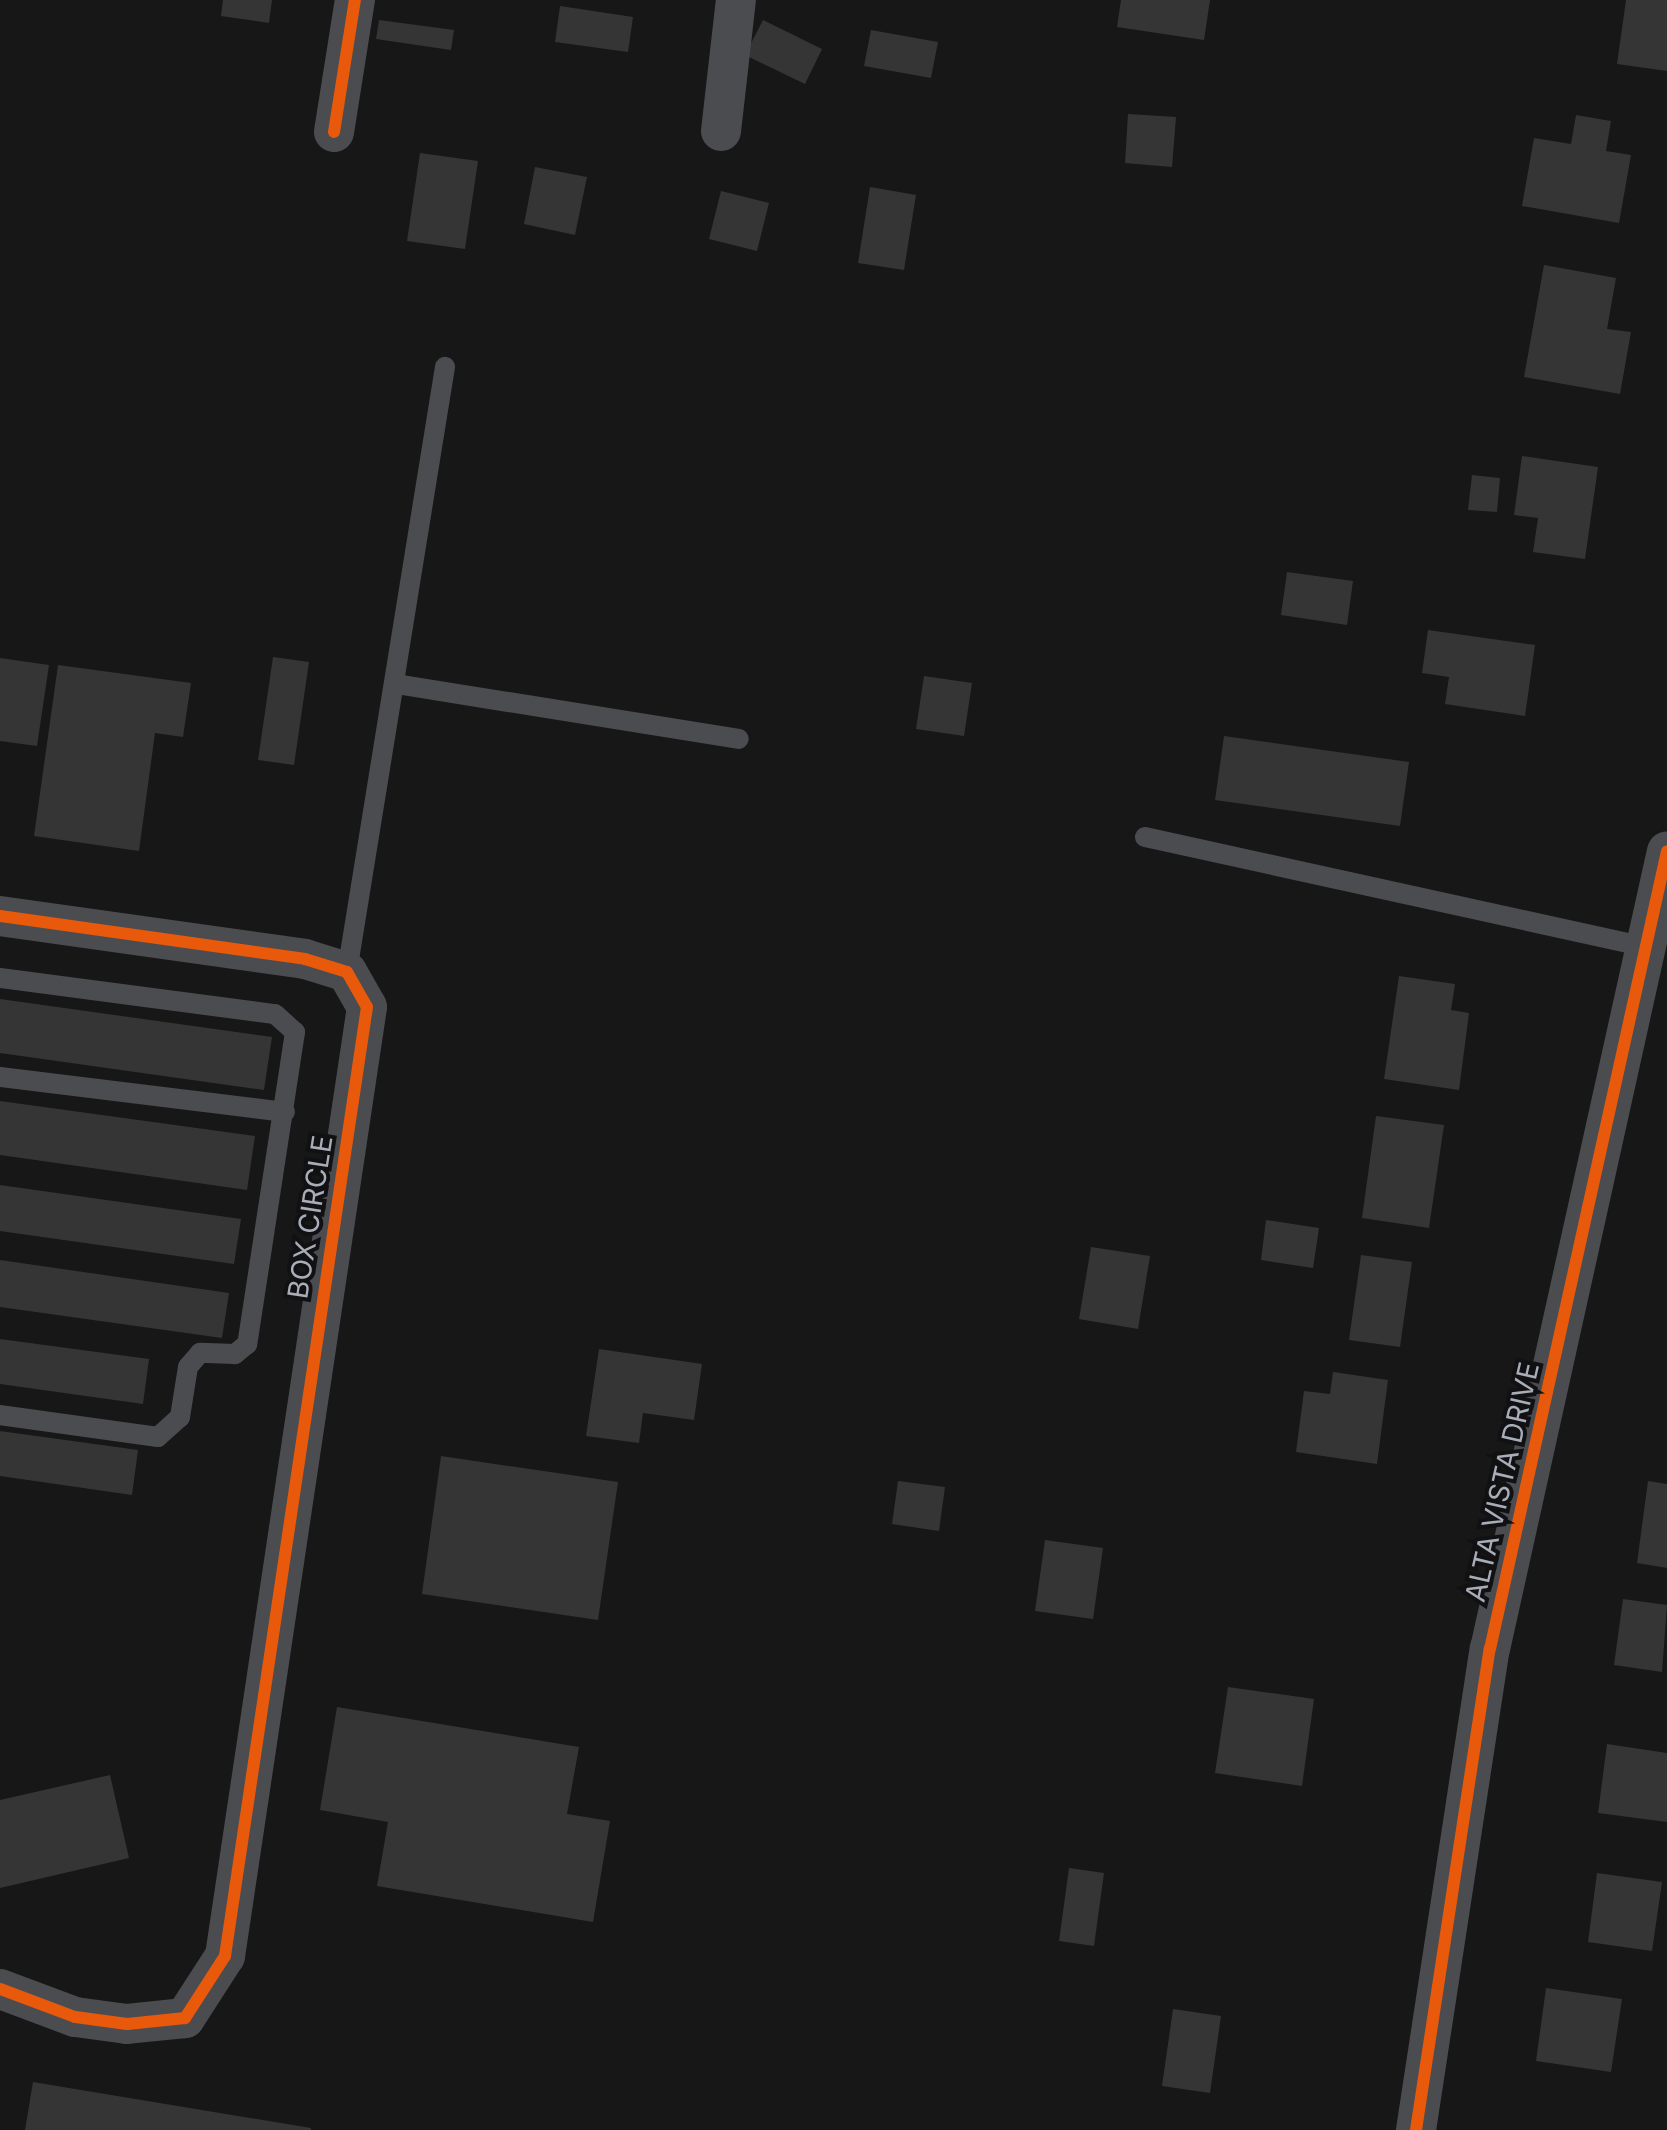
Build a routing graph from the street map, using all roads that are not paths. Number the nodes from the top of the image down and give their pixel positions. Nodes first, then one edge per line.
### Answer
1 (354, 0) edge
2 (736, 0) edge
3 (722, 131) dead end
4 (334, 132) dead end
5 (444, 367) dead end
6 (396, 684) junction
7 (739, 740) dead end
8 (1145, 837) dead end
9 (1667, 850) edge
10 (0, 916) edge
11 (1646, 947) junction
12 (347, 972) junction
13 (0, 978) edge
14 (0, 1077) edge
15 (286, 1112) junction
16 (0, 1415) edge
17 (0, 1989) edge
18 (1416, 2130) edge

1 - 4 street
2 - 3 street
5 - 6 lane
6 - 7 lane
6 - 12 lane
8 - 11 lane
9 - 11 street, ALTA VISTA DRIVE
10 - 12 street
11 - 18 street, ALTA VISTA DRIVE
12 - 17 street, BOX CIRCLE
13 - 15 lane
14 - 15 lane
15 - 16 lane

